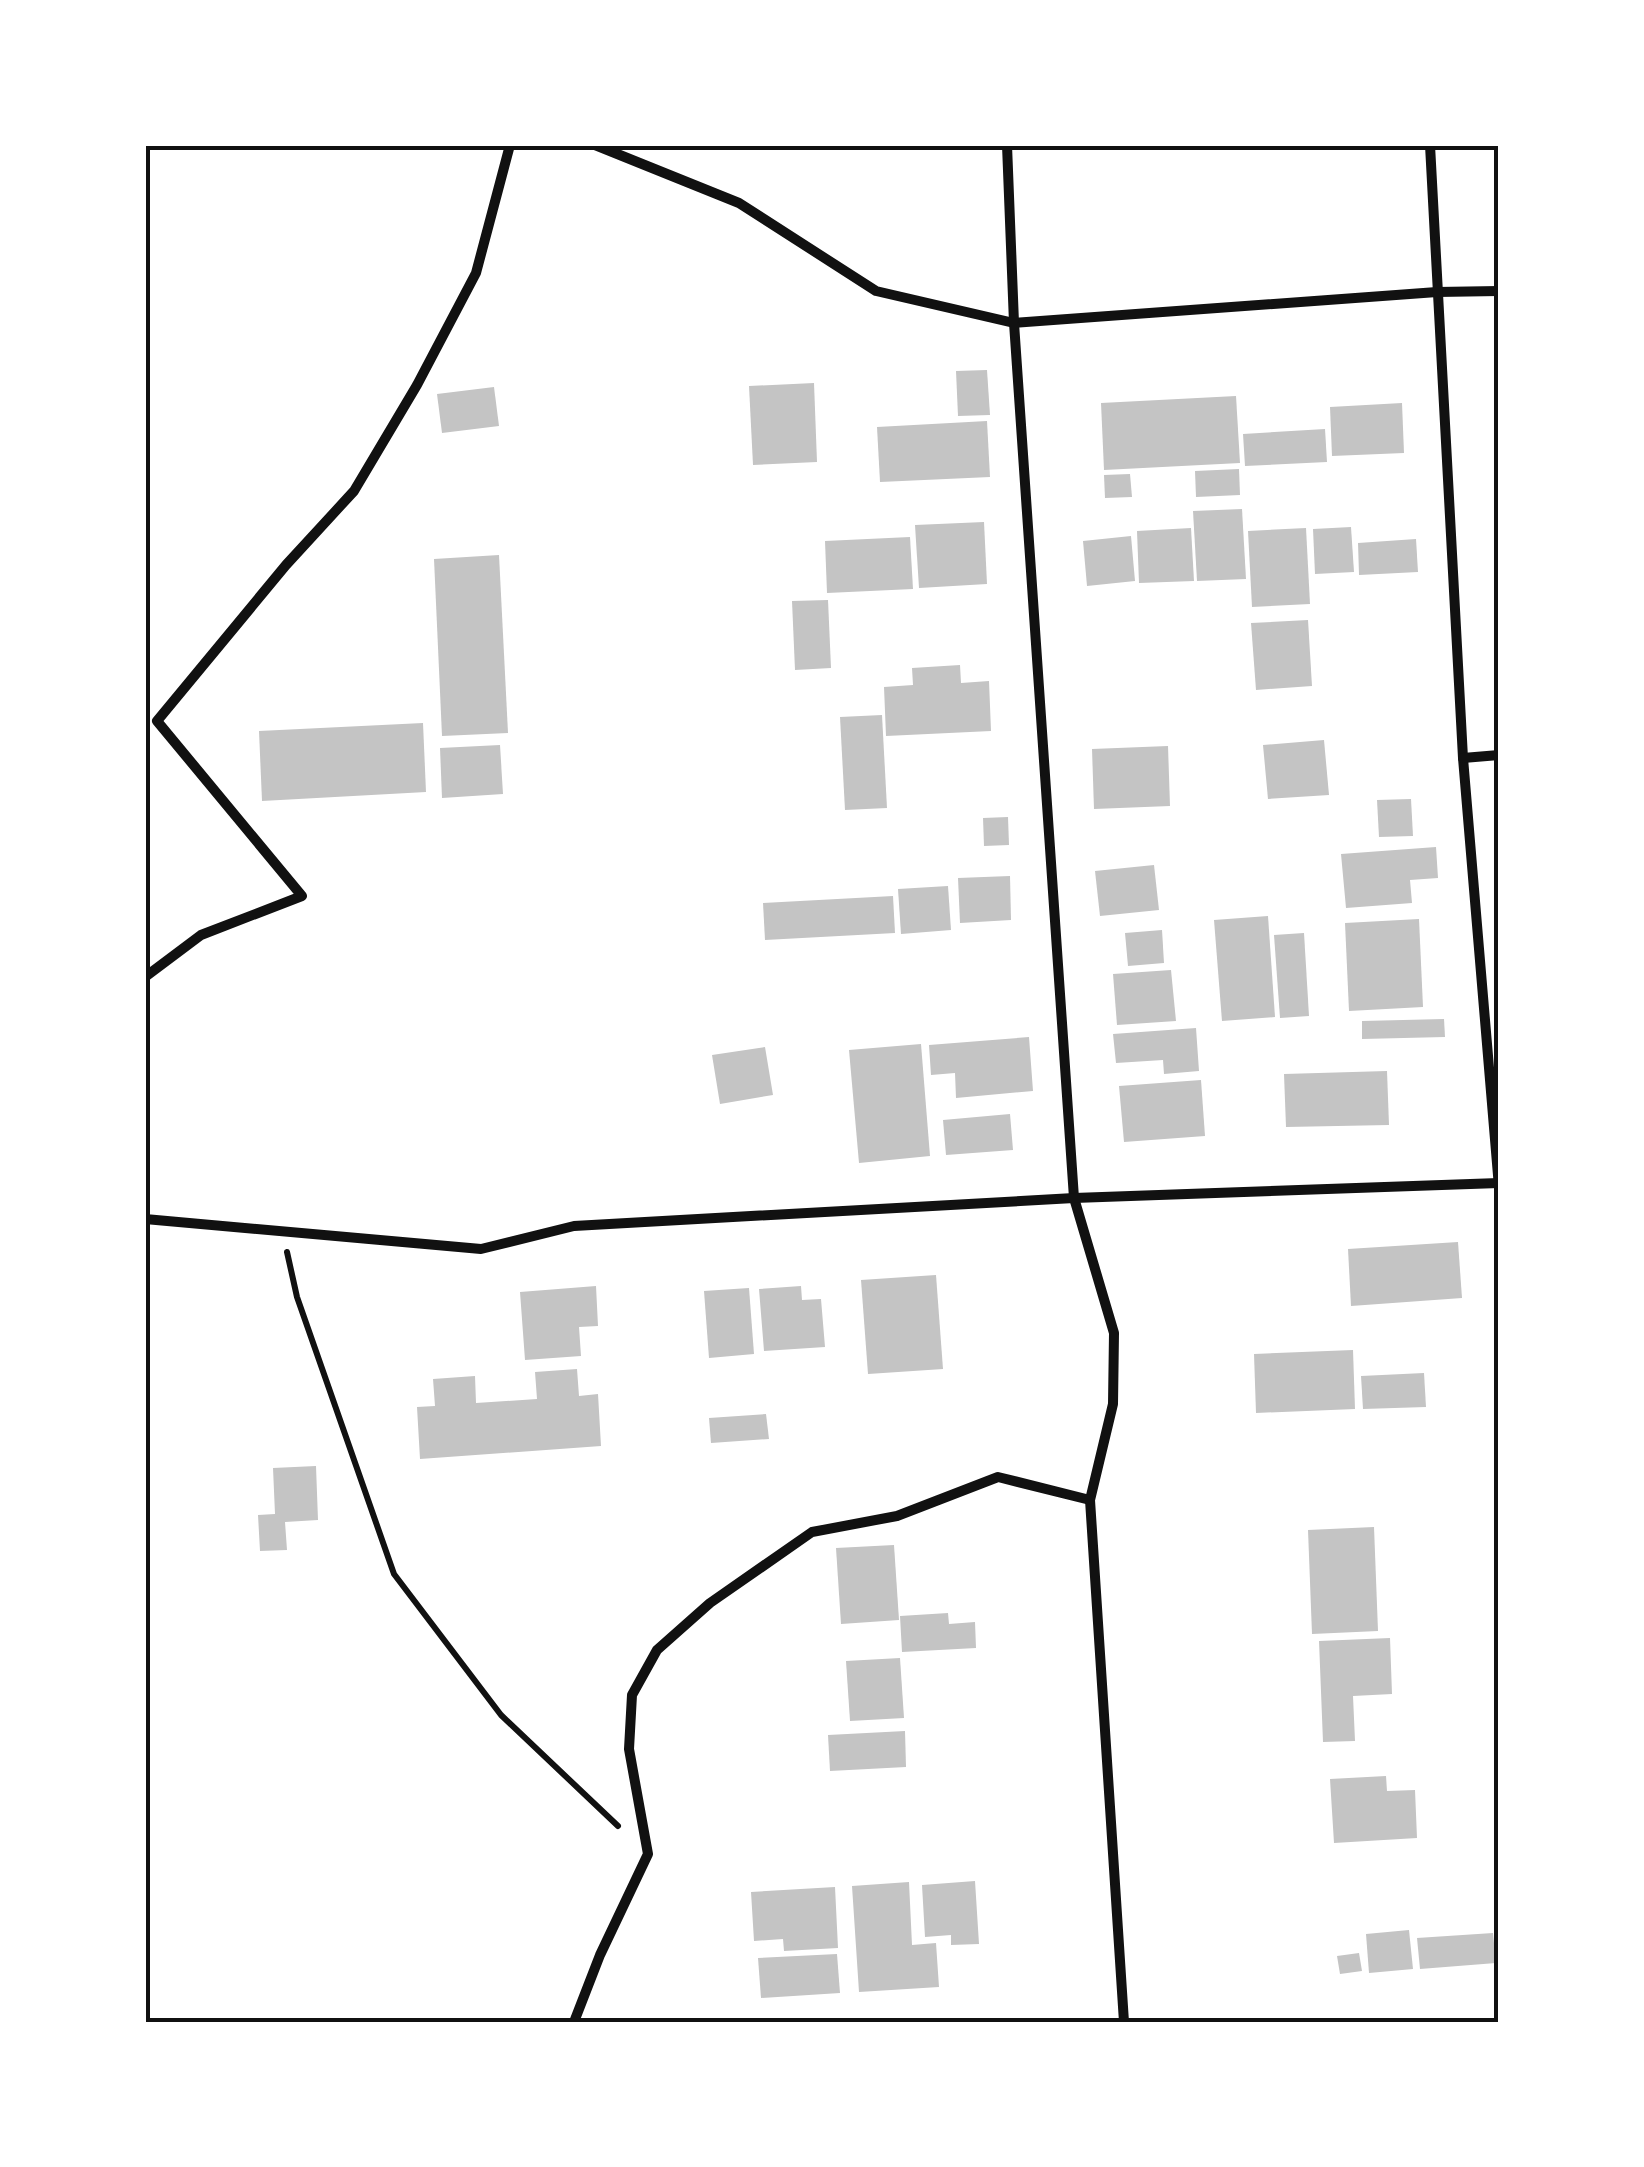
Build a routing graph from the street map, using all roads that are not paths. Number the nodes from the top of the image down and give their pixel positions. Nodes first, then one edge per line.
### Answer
1 (510, 145) edge
2 (595, 145) edge
3 (1007, 145) edge
4 (1430, 145) edge
5 (1499, 291) edge
6 (1436, 292) junction
7 (1014, 324) junction
8 (1499, 755) edge
9 (1463, 758) junction
10 (145, 977) edge
11 (1499, 1185) edge
12 (1074, 1198) junction
13 (145, 1219) edge
14 (1090, 1500) junction
15 (574, 2022) edge
16 (1124, 2022) edge

1 - 10 street
2 - 7 street
3 - 7 street
4 - 6 street
5 - 6 street
6 - 7 street
6 - 9 street
7 - 12 street
8 - 9 street
9 - 11 street
11 - 12 street
12 - 13 street
12 - 14 street
14 - 15 street
14 - 16 street

